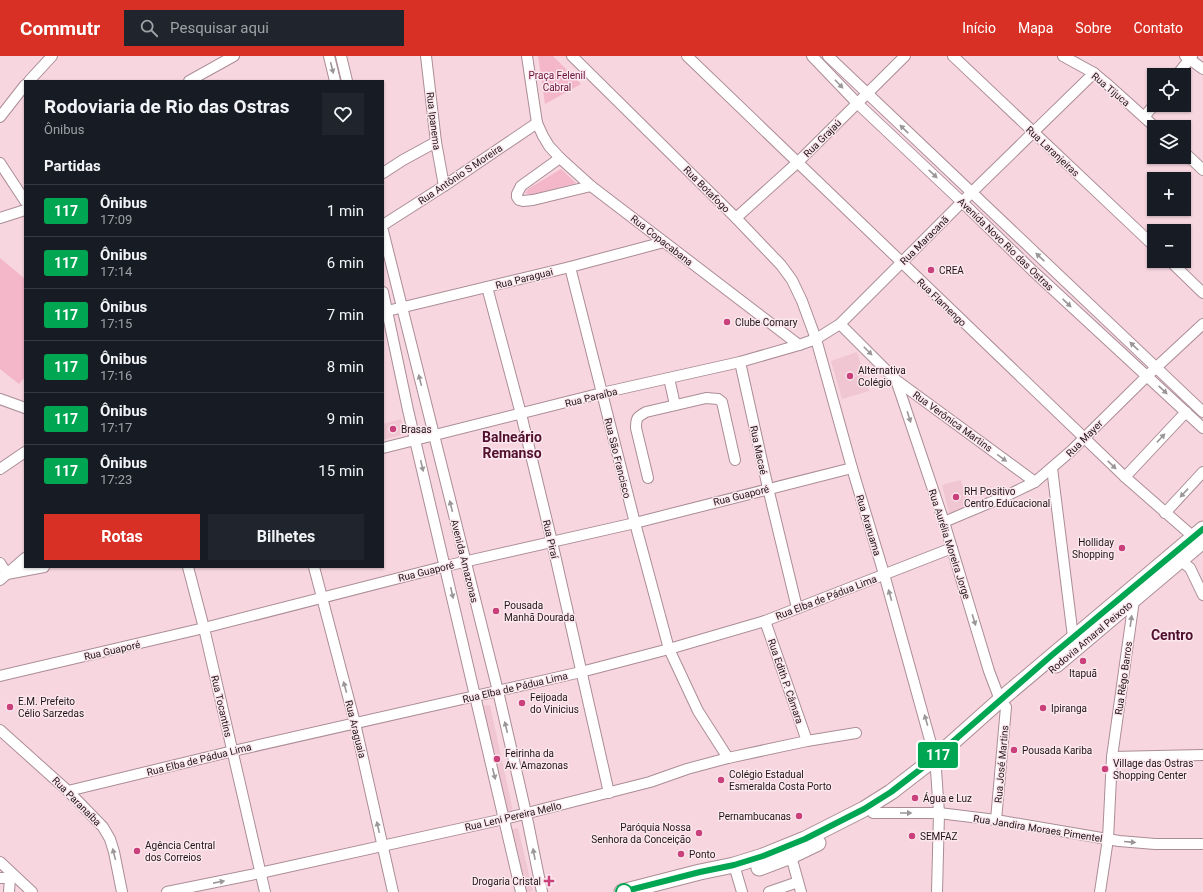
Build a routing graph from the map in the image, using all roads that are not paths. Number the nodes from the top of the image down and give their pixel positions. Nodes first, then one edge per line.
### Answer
1 (52, 56) edge
2 (234, 56) edge
3 (329, 56) edge
4 (341, 56) edge
5 (426, 56) edge
6 (527, 56) edge
7 (572, 56) edge
8 (687, 56) edge
9 (812, 56) edge
10 (828, 56) edge
11 (905, 56) edge
12 (953, 56) edge
13 (1063, 56) edge
14 (1189, 57) edge
15 (1182, 68) edge
16 (1203, 69) edge
17 (1094, 74) junction
18 (32, 80) edge
19 (191, 80) edge
20 (336, 80) edge
21 (347, 80) edge
22 (24, 89) edge
23 (867, 93) junction
24 (857, 103) junction
25 (1148, 112) edge
26 (0, 117) edge
27 (1144, 117) junction
28 (1147, 120) edge
29 (537, 123) junction
30 (1034, 132) junction
31 (436, 142) junction
32 (560, 158) junction
33 (1191, 159) edge
34 (798, 162) junction
35 (0, 163) edge
36 (1203, 170) edge
37 (384, 172) edge
38 (444, 186) junction
39 (591, 186) junction
40 (971, 193) junction
41 (24, 199) edge
42 (962, 202) junction
43 (24, 210) edge
44 (0, 218) edge
45 (736, 218) junction
46 (384, 224) edge
47 (384, 235) edge
48 (1147, 239) edge
49 (664, 242) junction
50 (901, 262) junction
51 (570, 267) junction
52 (1177, 268) edge
53 (487, 287) junction
54 (1203, 293) edge
55 (384, 302) edge
56 (402, 308) junction
57 (385, 312) edge
58 (840, 324) junction
59 (1203, 324) edge
60 (816, 339) junction
61 (799, 345) junction
62 (740, 362) junction
63 (1157, 367) junction
64 (1147, 376) junction
65 (668, 378) junction
66 (896, 380) junction
67 (602, 394) junction
68 (0, 399) edge
69 (675, 405) junction
70 (24, 408) edge
71 (1186, 412) junction
72 (1203, 412) edge
73 (520, 414) junction
74 (1203, 428) edge
75 (433, 436) junction
76 (1084, 438) junction
77 (416, 440) junction
78 (384, 448) edge
79 (24, 453) edge
80 (735, 460) dead end
81 (852, 468) junction
82 (1052, 468) junction
83 (0, 469) edge
84 (1203, 472) edge
85 (1125, 477) junction
86 (648, 478) dead end
87 (1035, 482) junction
88 (768, 488) junction
89 (1165, 513) junction
90 (944, 522) junction
91 (635, 523) junction
92 (1201, 539) edge
93 (552, 542) junction
94 (952, 548) junction
95 (1177, 557) junction
96 (24, 559) edge
97 (465, 561) junction
98 (0, 563) edge
99 (446, 566) junction
100 (40, 568) edge
101 (188, 568) edge
102 (314, 568) edge
103 (884, 574) junction
104 (3, 577) edge
105 (1203, 595) edge
106 (322, 598) junction
107 (1134, 600) junction
108 (797, 608) junction
109 (765, 621) junction
110 (204, 628) junction
111 (1073, 637) junction
112 (668, 649) junction
113 (581, 672) junction
114 (0, 676) edge
115 (498, 691) junction
116 (474, 696) junction
117 (1003, 703) junction
118 (355, 723) junction
119 (0, 730) edge
120 (856, 733) dead end
121 (807, 740) junction
122 (233, 751) junction
123 (1203, 755) edge
124 (1112, 756) junction
125 (728, 758) junction
126 (936, 764) junction
127 (68, 792) junction
128 (609, 793) junction
129 (526, 813) junction
130 (873, 813) junction
131 (939, 813) junction
132 (504, 819) junction
133 (996, 820) junction
134 (1108, 839) junction
135 (1203, 844) edge
136 (382, 845) junction
137 (791, 856) junction
138 (0, 862) edge
139 (736, 870) junction
140 (260, 873) junction
141 (8, 877) edge
142 (800, 887) edge
143 (9, 892) edge
144 (32, 892) edge
145 (122, 892) edge
146 (167, 892) edge
147 (265, 892) edge
148 (393, 892) edge
149 (521, 892) edge
150 (542, 892) edge
151 (622, 892) edge
152 (661, 892) edge
153 (742, 892) edge
154 (769, 892) edge
155 (938, 892) edge
156 (1100, 892) edge

1 - 18 street
2 - 19 street
3 -> 20 street
4 - 21 street
5 - 31 street, Rua Ipanema
6 - 29 street, Rua Copacabana
7 - 45 street, Rua Botafogo
8 - 34 street, Rua Flamengo
9 -> 24 street, Avenida Novo Rio das Ostras
10 - 23 street, Avenida Novo Rio das Ostras
11 - 23 street, Rua Grajaú
12 - 30 street, Rua Laranjeiras
13 - 17 street, Rua Tijuca
14 - 15 street
14 - 16 street
17 - 27 street, Rua Tijuca
17 - 30 street, Rua Maracanã
22 - 26 street
23 - 24 street, Rua Grajaú
40 -> 23 street, Avenida Novo Rio das Ostras
24 - 34 street, Rua Grajaú
24 -> 42 street, Avenida Novo Rio das Ostras
25 - 27 street
27 - 28 street, Rua Tijuca
29 - 32 street, Rua Copacabana
29 - 38 street, Rua Antônio S Moreira
30 - 40 street, Rua Maracanã
30 - 48 street, Rua Laranjeiras
31 - 37 street
31 - 38 street, Rua Ipanema
32 - 39 street, Rua Copacabana
32 - 39 street
33 - 36 street
34 - 45 street, Rua Grajaú
34 - 50 street, Rua Flamengo
35 - 41 street
38 - 46 street, Rua Antônio S Moreira
39 - 49 street, Rua Copacabana
40 - 42 street, Rua Maracanã
63 -> 40 street, Avenida Novo Rio das Ostras
42 - 50 street, Rua Maracanã
42 -> 64 street, Avenida Novo Rio das Ostras
43 - 44 street
45 - 60 street, Rua Botafogo
47 - 56 street, Avenida Amazonas
49 - 51 street, Rua Paraguai
49 - 61 street, Rua Copacabana
50 - 58 street, Rua Maracanã
50 - 76 street, Rua Flamengo
51 - 53 street, Rua Paraguai
51 - 67 street, Rua São Francisco
52 - 54 street
53 - 56 street, Rua Paraguai
53 - 73 street, Rua Piraí
55 - 57 street, Avenida Amazonas
56 - 57 street, Rua Paraguai
75 -> 56 street, Avenida Amazonas
57 - 77 street, Avenida Amazonas
58 - 60 street, Rua Maracanã
58 -> 66 street, Rua Verônica Martins
59 - 63 street, Rua Mayer
60 - 61 street, Rua Maracanã
60 - 81 street, Rua Araruama
61 - 62 street, Rua Paraíba
62 - 65 street, Rua Paraíba
62 - 88 street, Rua Macaé
63 - 64 street, Rua Mayer
63 - 72 street, Avenida Novo Rio das Ostras
64 -> 71 street, Avenida Novo Rio das Ostras
64 - 76 street, Rua Mayer
65 - 67 street, Rua Paraíba
65 - 69 street
66 -> 87 street, Rua Verônica Martins
66 -> 90 street, Rua Aurélia Moreira Jorge
67 - 73 street, Rua Paraíba
67 - 91 street, Rua São Francisco
68 - 70 street
69 - 80 street
69 - 86 street
71 - 74 street, Avenida Novo Rio das Ostras
85 -> 71 street
73 - 75 street, Rua Paraíba
73 - 93 street, Rua Piraí
75 - 77 street, Rua Paraíba
97 -> 75 street, Avenida Amazonas
76 - 82 street, Rua Mayer
76 -> 85 street, Rua Flamengo
77 - 78 street, Rua Paraíba
77 -> 99 street, Avenida Amazonas
79 - 83 street
81 - 88 street, Rua Guaporé
81 - 103 street, Rua Araruama
82 - 87 street, Rua Mayer
82 - 111 street
84 -> 89 street
85 - 89 street, Rua Flamengo
87 - 90 street, Rua Mayer
88 - 91 street, Rua Guaporé
88 - 108 street, Rua Macaé
89 - 92 street, Rua Flamengo
90 - 94 street, Rua Aurélia Moreira Jorge
91 - 93 street, Rua Guaporé
91 - 112 street, Rua São Francisco
92 - 95 highway, Rodovia Amaral Peixoto
93 - 97 street, Rua Guaporé
93 - 113 street, Rua Piraí
94 - 103 street, Rua Elba de Pádua Lima
94 -> 117 street, Rua Aurélia Moreira Jorge
95 - 105 street
95 - 107 highway, Rodovia Amaral Peixoto
95 - 111 highway, Rodovia Amaral Peixoto
96 - 104 street
97 - 99 street, Rua Guaporé
97 - 115 street, Avenida Amazonas
98 - 104 street
99 - 106 street, Rua Guaporé
99 -> 116 street, Avenida Amazonas
100 - 104 street
101 - 110 street, Rua Tocantins
102 - 106 street, Rua Araguaia
103 - 108 street, Rua Elba de Pádua Lima
126 -> 103 street, Rua Araruama
106 - 110 street, Rua Guaporé
118 -> 106 street, Rua Araguaia
107 - 117 highway, Rodovia Amaral Peixoto
124 -> 107 street, Rua Rêgo Barros
108 - 109 street, Rua Elba de Pádua Lima
109 - 112 street, Rua Elba de Pádua Lima
109 - 121 street, Rua Edith P. Câmara
110 - 114 street, Rua Guaporé
110 - 122 street, Rua Tocantins
111 - 117 highway, Rodovia Amaral Peixoto
112 - 113 street, Rua Elba de Pádua Lima
112 - 125 street, Rua São Francisco
113 - 115 street, Rua Elba de Pádua Lima
113 - 128 street, Rua Piraí
115 - 116 street, Rua Elba de Pádua Lima
129 -> 115 street, Avenida Amazonas
116 - 118 street, Rua Elba de Pádua Lima
116 -> 132 street, Avenida Amazonas
117 - 126 highway, Rodovia Amaral Peixoto
117 - 133 street, Rua José Martins
118 - 122 street, Rua Elba de Pádua Lima
136 -> 118 street, Rua Araguaia
119 - 127 street, Rua Paranaíba
120 - 121 street, Rua Leni Pereira Mello
121 - 125 street, Rua Leni Pereira Mello
122 - 127 street, Rua Elba de Pádua Lima
122 - 140 street, Rua Tocantins
123 - 124 street
124 - 134 street, Rua Rêgo Barros
125 - 128 street, Rua Leni Pereira Mello
126 - 130 highway, Rodovia Amaral Peixoto
126 - 131 street, Rua Araruama
126 - 139 highway, Rodovia Amaral Peixoto
145 -> 127 street, Rua Paranaíba
128 - 129 street, Rua Leni Pereira Mello
129 - 132 street, Rua Leni Pereira Mello
150 -> 129 street, Avenida Amazonas
130 -> 131 street, Rua Jandira Moraes Pimentel
130 - 137 highway, Rodovia Amaral Peixoto
131 - 133 street, Rua Jandira Moraes Pimentel
131 - 155 street, Rua Araruama
132 - 136 street, Rua Leni Pereira Mello
132 - 149 street, Avenida Amazonas
133 - 134 street, Rua Jandira Moraes Pimentel
134 -> 135 street, Rua Jandira Moraes Pimentel
134 - 156 street
136 - 140 street, Rua Leni Pereira Mello
136 - 148 street, Rua Araguaia
137 - 139 highway, Rodovia Amaral Peixoto
137 - 142 street
138 - 141 street
139 - 151 highway, Rodovia Amaral Peixoto
139 - 152 highway, Rodovia Amaral Peixoto
139 - 153 street
146 -> 140 street, Rua Leni Pereira Mello
140 - 147 street, Rua Tocantins
141 - 143 street
141 - 144 street
142 - 154 street

